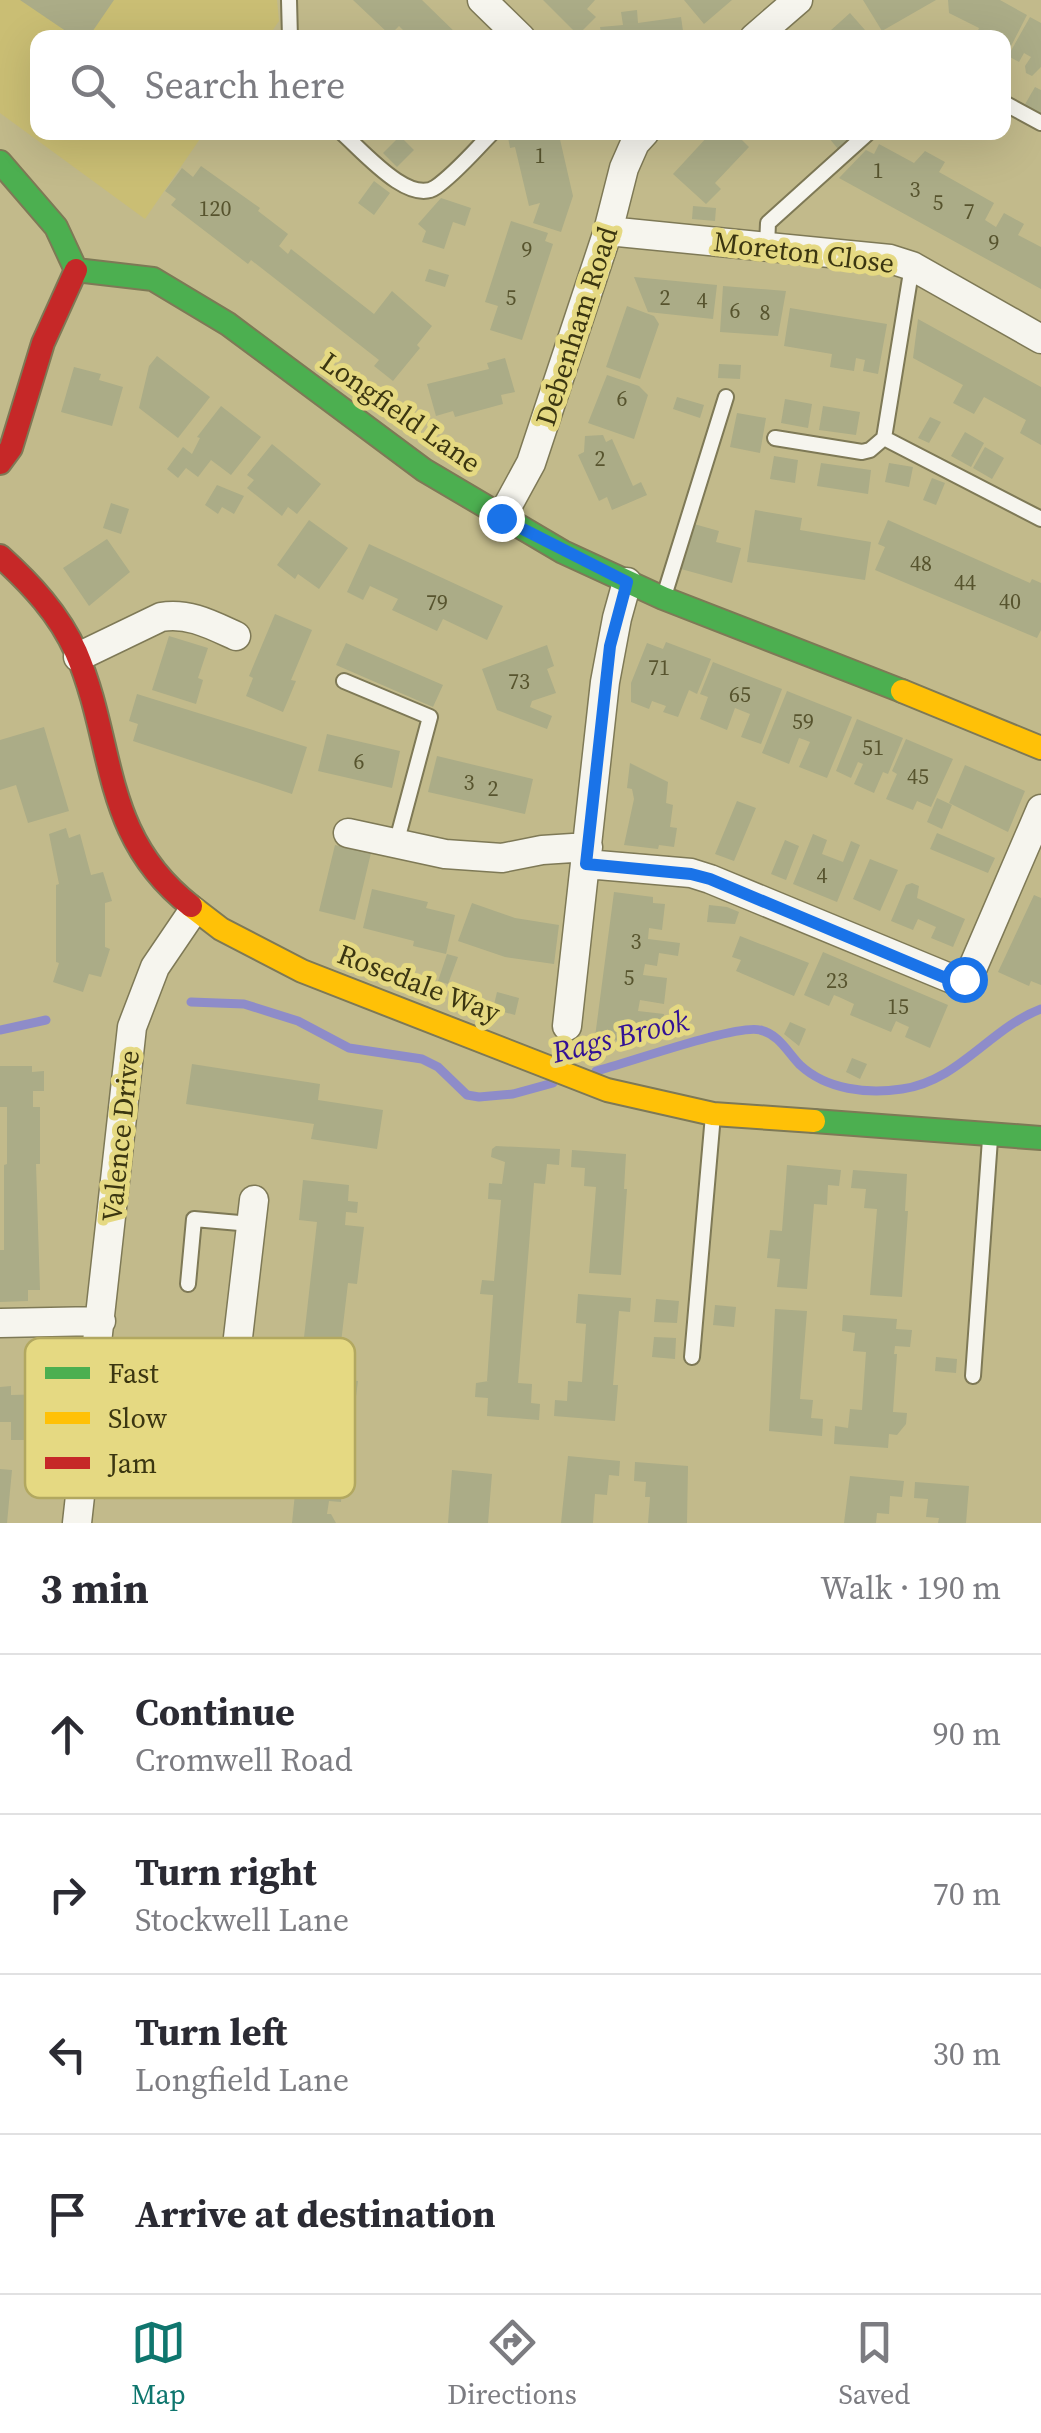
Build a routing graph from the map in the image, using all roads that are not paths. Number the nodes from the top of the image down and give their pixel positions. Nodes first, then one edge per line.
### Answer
1 (289, 0) edge
2 (798, 0) edge
3 (492, 4) edge
4 (290, 30) edge
5 (514, 30) edge
6 (763, 30) edge
7 (1011, 108) edge
8 (1041, 123) edge
9 (351, 140) edge
10 (485, 140) edge
11 (633, 140) edge
12 (859, 140) edge
13 (0, 162) edge
14 (608, 231) junction
15 (767, 246) junction
16 (912, 266) junction
17 (76, 270) junction
18 (1041, 338) edge
19 (726, 397) dead end
20 (775, 438) dead end
21 (884, 438) junction
22 (0, 464) edge
23 (501, 518) junction
24 (1041, 520) edge
25 (0, 556) edge
26 (627, 582) junction
27 (664, 598) junction
28 (236, 636) dead end
29 (78, 657) junction
30 (344, 680) dead end
31 (1041, 748) edge
32 (1041, 810) edge
33 (348, 834) dead end
34 (396, 844) junction
35 (587, 855) junction
36 (193, 911) junction
37 (567, 1026) dead end
38 (713, 1114) junction
39 (990, 1134) junction
40 (1041, 1138) edge
41 (253, 1212) joint
42 (188, 1284) dead end
43 (101, 1321) junction
44 (0, 1322) edge
45 (99, 1338) edge
46 (238, 1338) edge
47 (692, 1357) dead end
48 (973, 1376) dead end
49 (80, 1498) edge
50 (77, 1523) edge

1 - 4 lane
2 - 6 street
3 - 5 street
7 - 8 lane
9 - 10 lane
11 - 14 street, Debenham Road
12 - 15 lane
13 - 17 street
14 - 15 street, Moreton Close
14 - 23 street, Debenham Road
15 - 16 street, Moreton Close
16 - 18 street, Moreton Close
16 - 21 lane
17 - 22 street
17 - 23 street, Longfield Lane
19 - 27 lane
20 - 21 lane
21 - 24 lane
23 - 26 street, Longfield Lane
25 - 29 street, Rosedale Way
26 - 27 street, Longfield Lane
26 - 35 street
27 - 31 street, Longfield Lane
28 - 29 street
29 - 36 street, Rosedale Way
30 - 34 lane
32 - 35 street
33 - 34 street
34 - 35 street
35 - 37 street
36 - 38 street, Rosedale Way
36 - 43 street, Valence Drive
38 - 39 street, Rosedale Way
38 - 47 lane
39 - 40 street, Rosedale Way
39 - 48 lane
41 - 42 lane
41 - 46 street
43 - 44 street
43 - 45 street, Valence Drive
49 - 50 street, Valence Drive

